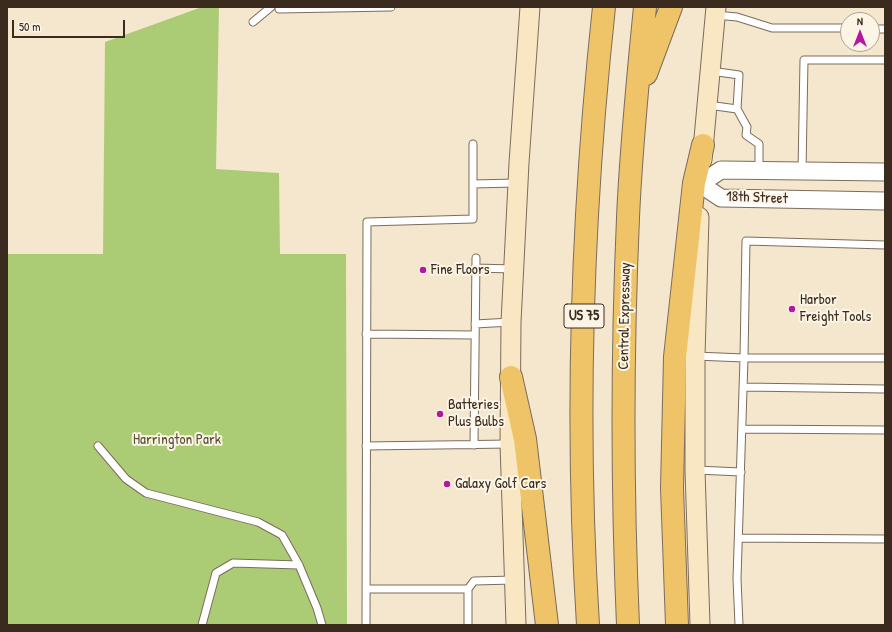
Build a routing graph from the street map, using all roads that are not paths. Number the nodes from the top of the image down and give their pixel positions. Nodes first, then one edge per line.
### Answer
1 (271, 7) edge
2 (391, 7) edge
3 (530, 7) edge
4 (645, 7) edge
5 (672, 7) edge
6 (279, 9) dead end
7 (603, 9) edge
8 (716, 11) edge
9 (253, 22) dead end
10 (840, 28) edge
11 (885, 60) edge
12 (709, 71) junction
13 (636, 104) junction
14 (707, 105) junction
15 (737, 109) junction
16 (473, 144) dead end
17 (703, 145) junction
18 (759, 171) junction
19 (802, 172) junction
20 (885, 172) edge
21 (518, 183) junction
22 (473, 184) junction
23 (700, 184) junction
24 (885, 201) edge
25 (885, 245) edge
26 (476, 258) dead end
27 (475, 268) junction
28 (513, 268) junction
29 (511, 322) junction
30 (475, 324) junction
31 (366, 334) junction
32 (475, 335) junction
33 (695, 356) junction
34 (744, 358) junction
35 (885, 358) edge
36 (511, 377) junction
37 (743, 387) junction
38 (885, 390) edge
39 (742, 430) junction
40 (885, 430) edge
41 (510, 444) junction
42 (474, 445) junction
43 (98, 446) dead end
44 (366, 446) junction
45 (695, 470) junction
46 (741, 472) junction
47 (739, 538) junction
48 (885, 539) edge
49 (299, 565) junction
50 (515, 580) junction
51 (366, 589) junction
52 (468, 589) junction
53 (202, 625) edge
54 (322, 625) edge
55 (366, 625) edge
56 (468, 625) edge
57 (516, 625) edge
58 (547, 625) edge
59 (588, 625) edge
60 (628, 625) edge
61 (677, 625) edge
62 (700, 625) edge
63 (739, 625) edge

1 - 9 lane
2 - 6 lane
3 - 21 main road
4 - 13 highway, Central Expressway / US 75
5 - 13 highway
7 - 59 highway, US 75
8 - 10 lane
8 - 12 main road
11 - 19 lane
12 - 14 main road
12 - 15 lane
13 - 60 highway, Central Expressway / US 75
14 - 15 lane
14 - 17 main road
15 - 18 lane
16 - 22 lane
17 - 23 main road
17 - 61 highway
18 - 19 street, 18th Street
18 - 23 street, 18th Street
19 - 20 street, 18th Street
21 - 22 lane
21 - 28 main road
22 - 31 lane
23 - 24 street, 18th Street
23 - 33 main road
25 - 34 lane
26 - 27 lane
27 - 28 lane
27 - 30 lane
28 - 29 main road
29 - 30 lane
29 - 36 main road
30 - 32 lane
31 - 32 lane
31 - 44 lane
32 - 42 lane
33 - 34 lane
33 - 45 main road
34 - 35 lane
34 - 37 lane
36 - 41 main road
36 - 58 highway
37 - 38 lane
37 - 39 lane
39 - 40 lane
39 - 46 lane
41 - 42 lane
41 - 50 main road
42 - 44 lane
43 - 49 lane
44 - 51 lane
45 - 46 lane
45 - 62 main road
46 - 47 lane
47 - 48 lane
47 - 63 lane
49 - 53 lane
49 - 54 lane
50 - 52 lane
50 - 57 main road
51 - 52 lane
51 - 55 lane
52 - 56 lane

